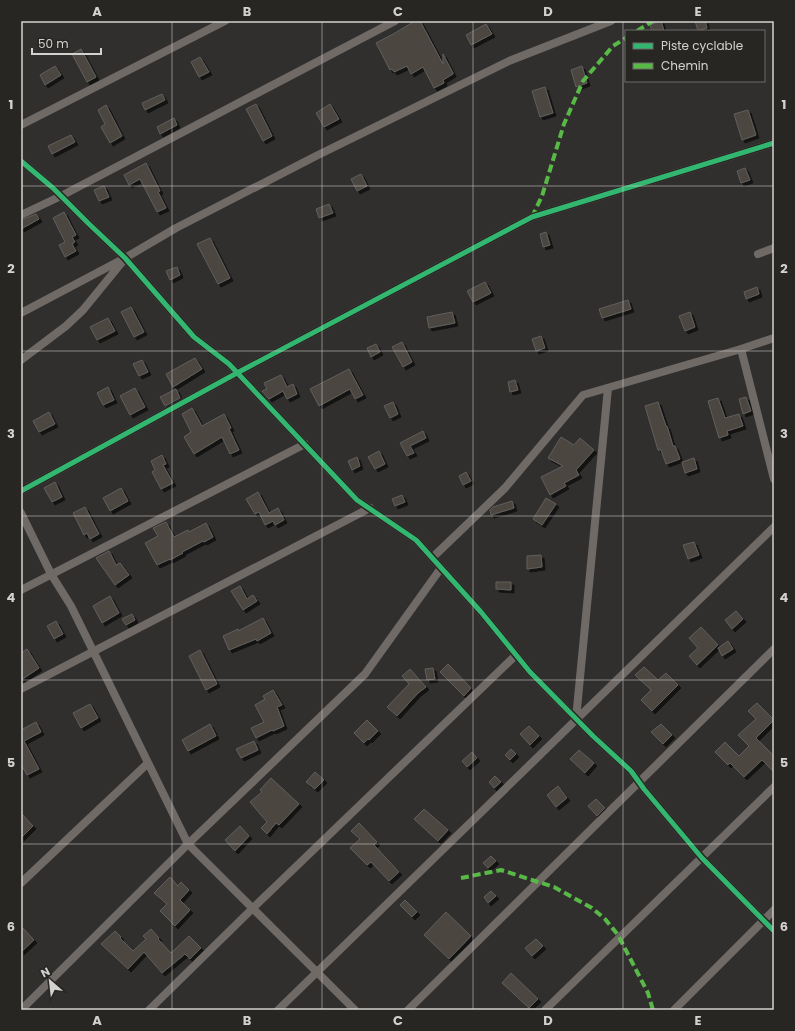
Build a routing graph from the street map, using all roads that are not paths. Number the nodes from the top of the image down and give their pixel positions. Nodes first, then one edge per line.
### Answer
1 (225, 21) edge
2 (395, 21) edge
3 (611, 21) edge
4 (21, 125) edge
5 (774, 143) edge
6 (21, 161) edge
7 (61, 196) junction
8 (21, 215) edge
9 (774, 248) edge
10 (758, 254) dead end
11 (124, 258) junction
12 (21, 313) edge
13 (774, 338) edge
14 (741, 349) junction
15 (21, 360) edge
16 (237, 373) junction
17 (608, 388) junction
18 (305, 444) junction
19 (774, 479) edge
20 (21, 491) edge
21 (370, 508) junction
22 (21, 513) edge
23 (774, 527) edge
24 (432, 558) junction
25 (441, 568) junction
26 (51, 574) junction
27 (21, 590) edge
28 (774, 649) edge
29 (94, 652) junction
30 (516, 655) junction
31 (21, 689) edge
32 (576, 719) junction
33 (148, 763) junction
34 (639, 782) junction
35 (774, 787) edge
36 (188, 844) junction
37 (702, 858) junction
38 (21, 883) edge
39 (252, 908) junction
40 (774, 910) edge
41 (763, 920) junction
42 (774, 931) edge
43 (317, 972) junction
44 (21, 1010) edge
45 (149, 1010) edge
46 (278, 1010) edge
47 (355, 1010) edge
48 (408, 1010) edge
49 (545, 1010) edge
50 (674, 1010) edge

1 - 4 street
2 - 7 street
3 - 11 street
5 - 16 street
6 - 7 street
7 - 8 street
7 - 11 street
9 - 10 street
11 - 12 street
11 - 15 street
11 - 16 street
13 - 14 street
14 - 17 street
14 - 19 street
16 - 18 street
16 - 20 street
17 - 24 street
17 - 32 street
18 - 21 street
18 - 26 street
21 - 24 street
21 - 29 street
22 - 26 street
23 - 32 street
24 - 25 street
25 - 30 street
25 - 36 street
26 - 27 street
26 - 29 street
28 - 34 street
29 - 31 street
29 - 33 street
30 - 32 street
30 - 39 street
32 - 34 street
32 - 43 street
33 - 36 street
33 - 38 street
34 - 37 street
34 - 48 street
35 - 37 street
36 - 39 street
36 - 44 street
37 - 41 street
37 - 49 street
39 - 43 street
39 - 45 street
40 - 41 street
41 - 42 street
41 - 50 street
43 - 46 street
43 - 47 street

